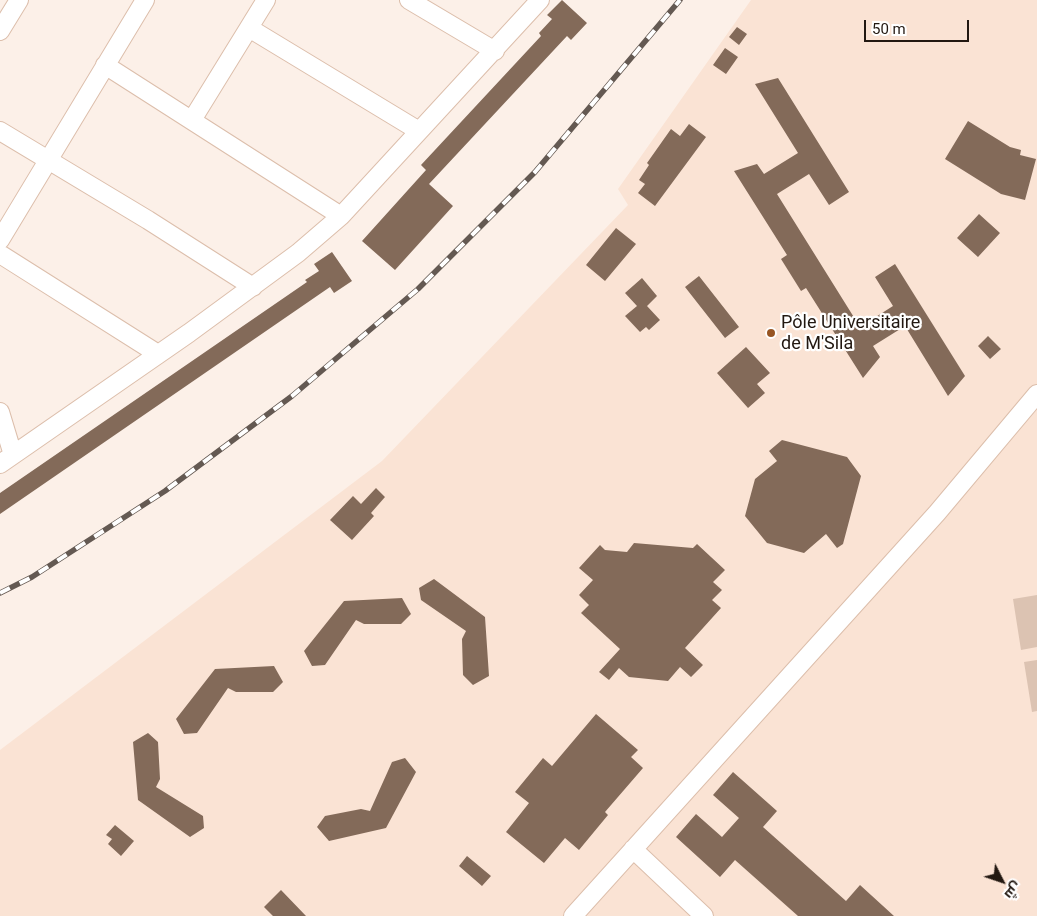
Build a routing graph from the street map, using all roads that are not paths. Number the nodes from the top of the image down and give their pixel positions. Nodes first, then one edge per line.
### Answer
1 (19, 0) edge
2 (145, 0) edge
3 (266, 0) edge
4 (409, 0) edge
5 (540, 0) edge
6 (249, 28) junction
7 (0, 31) edge
8 (495, 51) junction
9 (105, 65) junction
10 (192, 120) junction
11 (0, 131) edge
12 (419, 131) junction
13 (48, 160) junction
14 (341, 216) junction
15 (0, 240) edge
16 (0, 254) edge
17 (253, 287) junction
18 (158, 354) junction
19 (1037, 394) edge
20 (0, 412) edge
21 (7, 459) edge
22 (633, 848) junction
23 (573, 916) edge
24 (704, 916) edge

1 - 7 street
2 - 9 street
3 - 6 street
4 - 8 street
5 - 8 street
6 - 10 street
6 - 12 street
8 - 12 street
9 - 10 street
9 - 13 street
10 - 14 street
11 - 13 street
12 - 14 street
13 - 15 street
13 - 17 street
14 - 17 street
16 - 18 street
17 - 18 street
18 - 21 street
19 - 22 street
20 - 21 street
22 - 23 street
22 - 24 street

